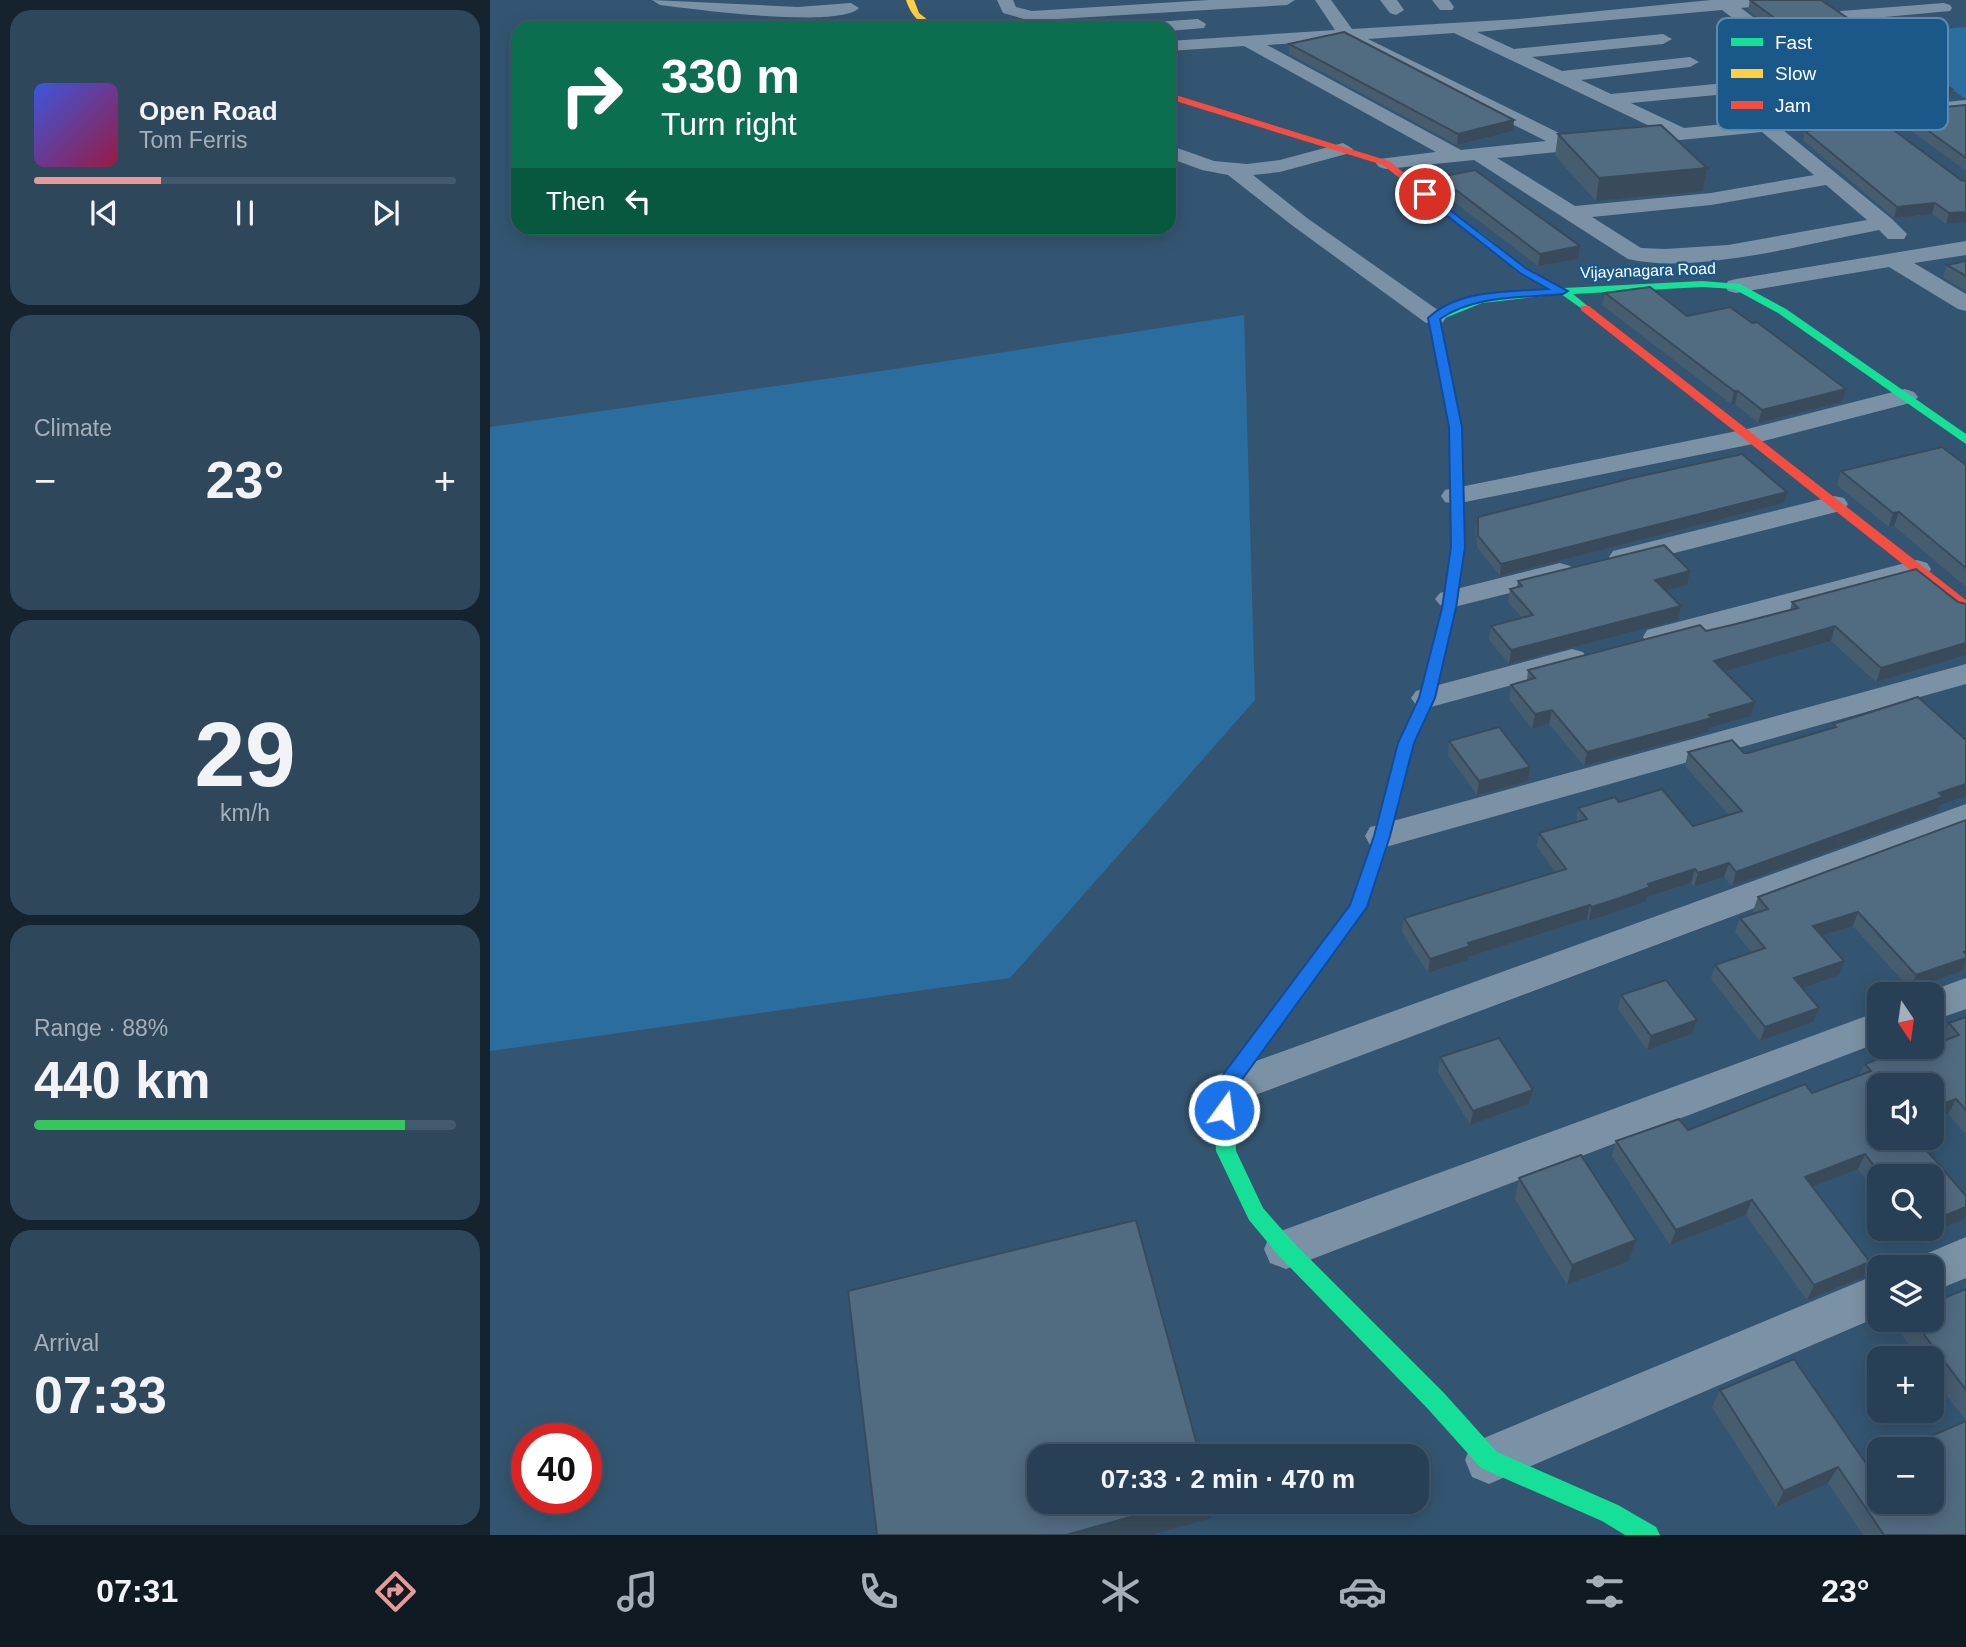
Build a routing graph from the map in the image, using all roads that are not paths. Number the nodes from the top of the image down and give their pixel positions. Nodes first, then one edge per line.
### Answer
1 (660, 0) edge
2 (715, 0) edge
3 (910, 0) edge
4 (1287, 0) edge
5 (1778, 0) edge
6 (1005, 1) edge
7 (1722, 3) edge
8 (850, 4) edge
9 (1449, 4) edge
10 (1501, 4) dead end
11 (695, 5) junction
12 (1825, 5) edge
13 (1403, 7) edge
14 (1030, 8) edge
15 (1944, 8) dead end
16 (1637, 9) edge
17 (1325, 10) edge
18 (1841, 16) junction
19 (1742, 18) edge
20 (1844, 18) edge
21 (924, 21) edge
22 (1059, 21) edge
23 (1208, 23) dead end
24 (1519, 24) junction
25 (1176, 25) edge
26 (1457, 28) junction
27 (1347, 35) junction
28 (1663, 39) junction
29 (1247, 41) junction
30 (1176, 46) edge
31 (1511, 54) junction
32 (1690, 62) junction
33 (1559, 77) junction
34 (1717, 84) edge
35 (1717, 90) edge
36 (1176, 98) edge
37 (1607, 100) junction
38 (1717, 130) edge
39 (1772, 130) edge
40 (1679, 133) junction
41 (1566, 144) junction
42 (1343, 149) junction
43 (1176, 153) edge
44 (1466, 154) junction
45 (1386, 163) junction
46 (1234, 170) junction
47 (1832, 178) junction
48 (1572, 213) junction
49 (1885, 223) junction
50 (1966, 248) edge
51 (1919, 255) junction
52 (1891, 259) junction
53 (1736, 286) junction
54 (1563, 291) junction
55 (1966, 304) edge
56 (1434, 318) junction
57 (1905, 397) junction
58 (1748, 437) junction
59 (1966, 440) edge
60 (1455, 496) junction
61 (1834, 504) junction
62 (1917, 569) junction
63 (1450, 599) junction
64 (1966, 607) edge
65 (1966, 674) edge
66 (1427, 698) junction
67 (1966, 816) edge
68 (1382, 836) junction
69 (1966, 993) edge
70 (1944, 1001) edge
71 (1867, 1031) edge
72 (1223, 1090) junction
73 (1286, 1249) junction
74 (1966, 1257) edge
75 (1944, 1267) edge
76 (1867, 1300) edge
77 (1489, 1460) junction
78 (1648, 1535) edge

1 - 11 street
2 - 11 street
3 - 21 street
4 - 14 street
5 - 7 street
6 - 14 street
7 - 16 street
7 - 19 street
8 - 11 street
9 - 13 street
10 - 24 street
12 - 18 street
13 - 17 street
14 - 22 street
15 - 18 street
16 - 24 street
16 - 28 street
17 - 27 street
18 - 20 street
23 - 25 street
24 - 26 street
26 - 27 street
26 - 31 street
27 - 29 street
27 - 41 street
28 - 31 street
28 - 32 street
29 - 30 street
29 - 44 street
31 - 33 street
32 - 33 street
32 - 34 street
33 - 37 street
35 - 37 street
36 - 42 street, Vijayanagara Road
37 - 40 street
38 - 40 street
39 - 47 street
40 - 41 street
41 - 44 street
42 - 45 street, Vijayanagara Road
42 - 46 street
43 - 46 street
44 - 45 street
44 - 48 street
45 - 54 street, Vijayanagara Road
46 - 56 street
47 - 48 street
47 - 49 street
48 - 49 street
49 - 51 street
50 - 51 street
51 - 52 street
52 - 53 street
52 - 55 street
53 - 54 street, Vijayanagara Road
53 - 57 street, Vijayanagara Road
54 - 56 street
54 - 58 street
56 - 60 street
57 - 58 street
57 - 59 street, Vijayanagara Road
58 - 60 street
58 - 61 street
60 - 63 street
61 - 62 street
61 - 63 street
62 - 64 street
62 - 66 street
63 - 66 street
65 - 68 street
66 - 68 street
67 - 72 street
68 - 72 street
69 - 70 street
71 - 73 street
72 - 73 street
73 - 77 street
74 - 75 street
76 - 77 street
77 - 78 street

